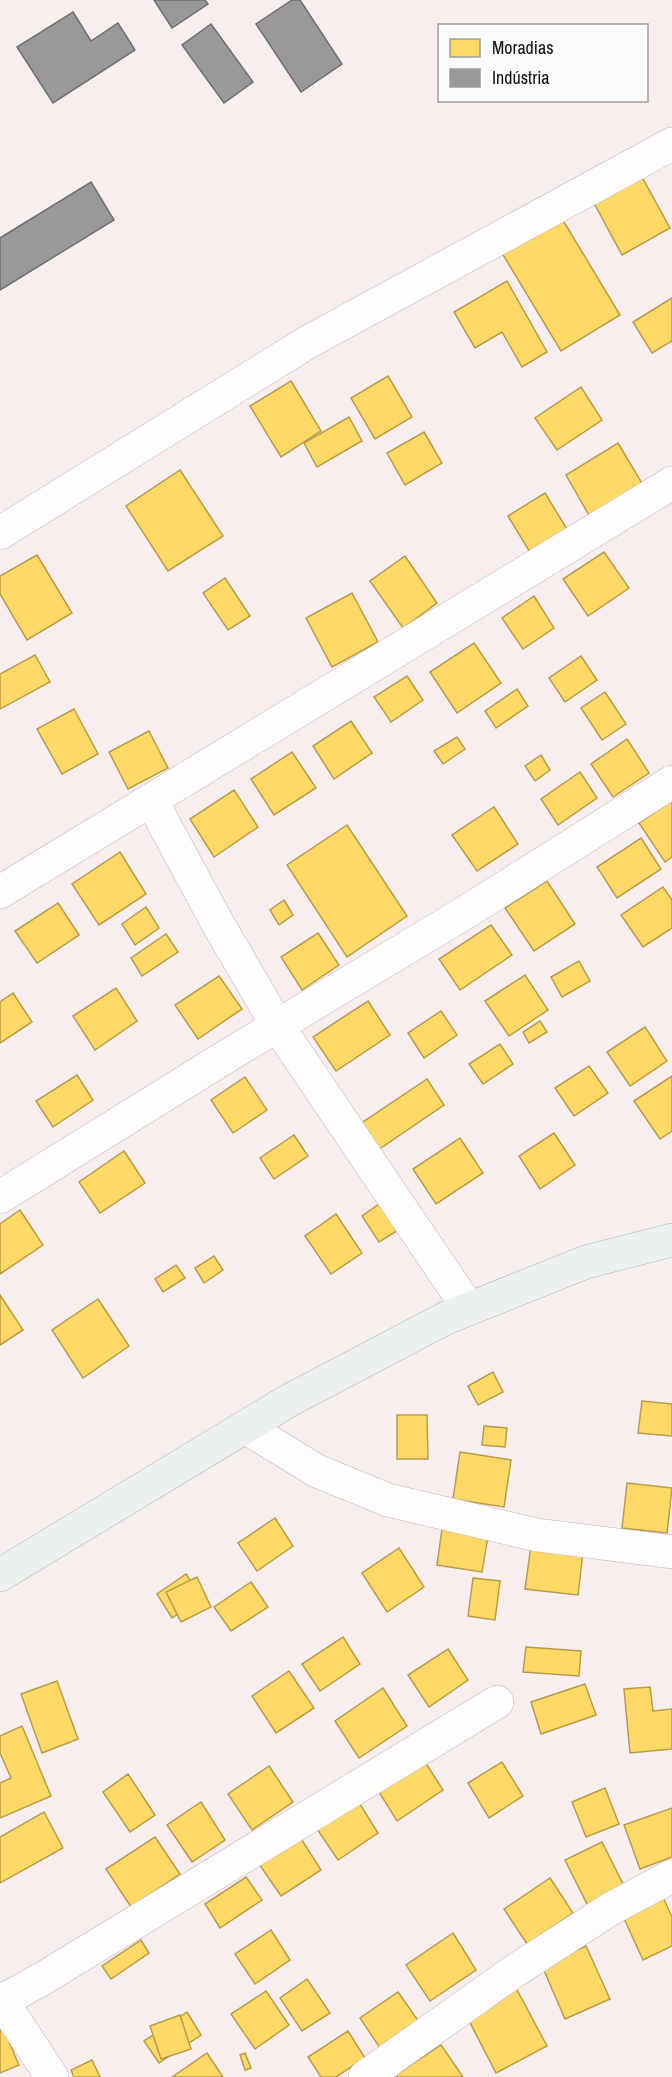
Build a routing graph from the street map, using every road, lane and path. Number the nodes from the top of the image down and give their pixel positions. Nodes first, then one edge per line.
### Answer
1 (672, 144) edge
2 (672, 483) edge
3 (0, 533) edge
4 (672, 782) edge
5 (151, 800) junction
6 (0, 892) edge
7 (277, 1025) junction
8 (0, 1197) edge
9 (672, 1240) edge
10 (469, 1309) junction
11 (245, 1427) junction
12 (672, 1552) edge
13 (0, 1575) edge
14 (497, 1702) dead end
15 (672, 1876) edge
16 (1, 2000) edge
17 (52, 2077) edge
18 (365, 2077) edge

1 - 3 street
2 - 5 street
4 - 7 street
5 - 6 street
5 - 7 street
7 - 8 street
7 - 10 street
9 - 10 main road
10 - 11 main road
11 - 12 street
11 - 13 main road
14 - 16 street
15 - 18 street
16 - 17 street

